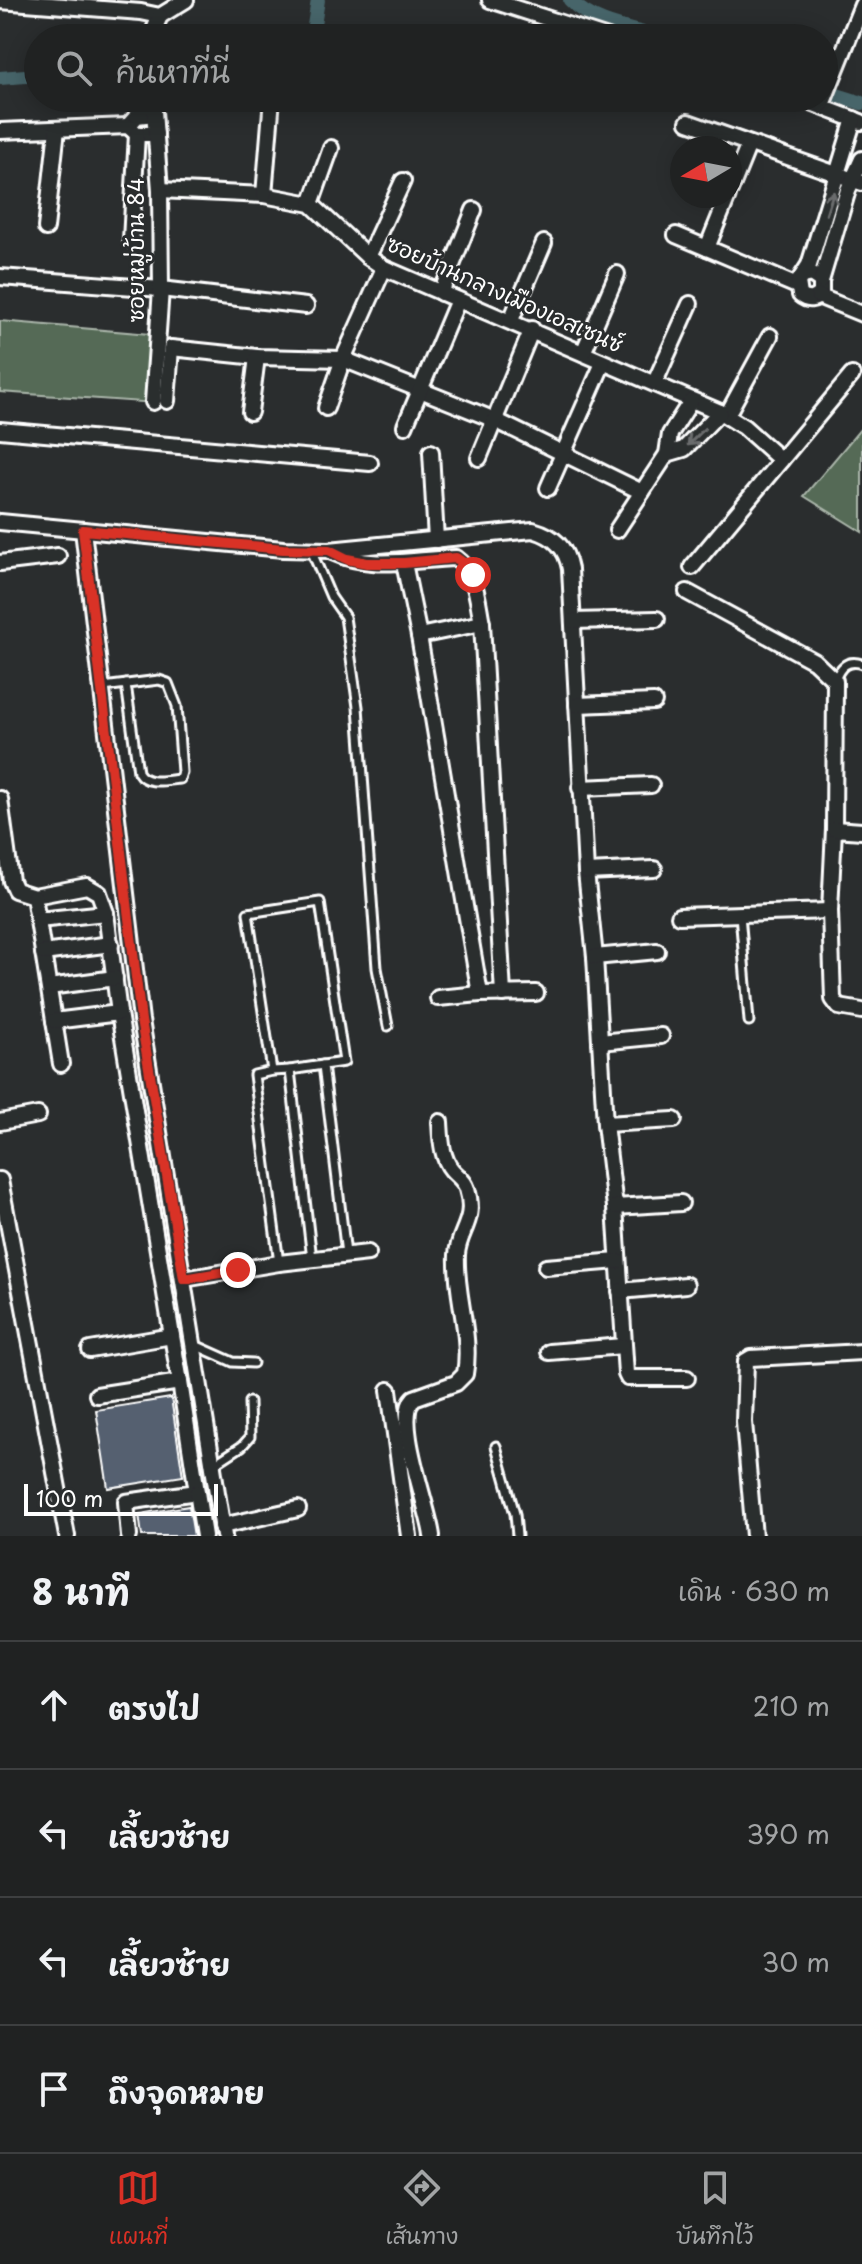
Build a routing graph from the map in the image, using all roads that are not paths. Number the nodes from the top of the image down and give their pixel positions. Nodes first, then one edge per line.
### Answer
1 (186, 0) edge
2 (490, 0) edge
3 (0, 1) edge
4 (862, 5) edge
5 (160, 16) junction
6 (157, 24) edge
7 (565, 24) edge
8 (838, 63) edge
9 (838, 105) edge
10 (271, 112) edge
11 (154, 114) joint
12 (858, 121) edge
13 (688, 122) dead end
14 (57, 129) junction
15 (133, 130) junction
16 (0, 131) edge
17 (156, 134) junction
18 (749, 144) junction
19 (331, 148) dead end
20 (862, 159) edge
21 (742, 162) edge
22 (838, 175) junction
23 (403, 181) dead end
24 (858, 181) edge
25 (160, 190) junction
26 (264, 195) junction
27 (311, 204) junction
28 (723, 208) edge
29 (474, 210) dead end
30 (46, 228) dead end
31 (676, 235) dead end
32 (131, 240) dead end
33 (544, 243) dead end
34 (707, 248) junction
35 (368, 257) junction
36 (384, 268) junction
37 (617, 274) dead end
38 (0, 277) edge
39 (800, 281) junction
40 (821, 281) junction
41 (161, 289) junction
42 (441, 293) junction
43 (818, 296) junction
44 (458, 300) junction
45 (690, 304) dead end
46 (306, 306) dead end
47 (862, 314) edge
48 (511, 320) junction
49 (532, 329) junction
50 (770, 336) dead end
51 (583, 353) junction
52 (257, 357) junction
53 (343, 359) junction
54 (603, 363) junction
55 (852, 375) dead end
56 (655, 382) junction
57 (420, 390) junction
58 (691, 401) junction
59 (326, 408) dead end
60 (250, 412) dead end
61 (723, 414) junction
62 (495, 420) junction
63 (405, 426) dead end
64 (0, 430) edge
65 (431, 452) dead end
66 (564, 453) junction
67 (667, 454) junction
68 (479, 458) dead end
69 (781, 460) junction
70 (370, 463) dead end
71 (548, 488) dead end
72 (642, 492) junction
73 (0, 522) edge
74 (83, 530) junction
75 (617, 530) dead end
76 (436, 540) junction
77 (311, 550) junction
78 (329, 550) junction
79 (58, 556) dead end
80 (0, 563) edge
81 (404, 563) junction
82 (692, 567) dead end
83 (687, 592) dead end
84 (657, 619) dead end
85 (573, 621) junction
86 (482, 623) junction
87 (419, 636) junction
88 (862, 664) edge
89 (835, 681) junction
90 (126, 684) junction
91 (103, 687) junction
92 (654, 702) dead end
93 (577, 705) junction
94 (651, 785) dead end
95 (580, 788) junction
96 (0, 799) edge
97 (834, 829) junction
98 (862, 831) edge
99 (654, 869) dead end
100 (586, 872) junction
101 (34, 896) junction
102 (830, 911) junction
103 (106, 913) junction
104 (740, 914) junction
105 (679, 916) dead end
106 (38, 920) junction
107 (111, 944) junction
108 (657, 951) dead end
109 (43, 953) junction
110 (595, 957) junction
111 (115, 978) junction
112 (49, 987) junction
113 (536, 993) dead end
114 (480, 994) junction
115 (503, 994) junction
116 (438, 998) dead end
117 (862, 1011) edge
118 (119, 1013) junction
119 (54, 1021) junction
120 (749, 1021) dead end
121 (388, 1026) dead end
122 (661, 1036) dead end
123 (600, 1042) junction
124 (61, 1064) dead end
125 (323, 1065) junction
126 (290, 1070) junction
127 (272, 1071) junction
128 (38, 1115) dead end
129 (674, 1120) dead end
130 (0, 1122) edge
131 (440, 1122) dead end
132 (605, 1124) junction
133 (0, 1180) edge
134 (681, 1203) dead end
135 (615, 1207) junction
136 (368, 1253) dead end
137 (346, 1255) junction
138 (312, 1259) junction
139 (618, 1261) junction
140 (279, 1263) junction
141 (546, 1267) dead end
142 (184, 1279) junction
143 (686, 1285) dead end
144 (620, 1291) junction
145 (172, 1336) junction
146 (195, 1345) junction
147 (623, 1346) junction
148 (90, 1350) dead end
149 (549, 1352) dead end
150 (862, 1352) edge
151 (253, 1363) dead end
152 (687, 1378) dead end
153 (180, 1382) junction
154 (389, 1390) dead end
155 (97, 1395) dead end
156 (249, 1402) dead end
157 (496, 1446) dead end
158 (213, 1465) junction
159 (197, 1492) junction
160 (298, 1509) dead end
161 (223, 1531) edge
162 (67, 1536) edge
163 (129, 1536) edge
164 (204, 1536) edge
165 (409, 1536) edge
166 (432, 1536) edge
167 (517, 1536) edge
168 (754, 1536) edge

1 - 5 street
2 - 7 street
3 - 5 street
4 - 8 street
5 - 6 street
9 - 12 street
10 - 26 street
11 - 15 street
11 - 17 street, ซอยหมู่บ้าน 84
12 - 22 street
13 - 18 street
14 - 15 street
14 - 16 street
14 - 30 street
15 - 17 street
15 - 32 street
17 - 25 street, ซอยหมู่บ้าน 84
18 - 21 street
18 - 22 street
19 - 27 street
20 - 24 street
22 - 24 street
39 -> 22 street
23 - 35 street
24 - 40 street
25 - 26 street
25 - 41 street, ซอยหมู่บ้าน 84
26 - 27 street
27 - 35 street, ซอยบ้านกลางเมืองเอสเซนซ์
28 - 34 street
29 - 42 street
31 - 34 street
33 - 48 street
34 - 39 street
35 - 36 street, ซอยบ้านกลางเมืองเอสเซนซ์
36 - 42 street, ซอยบ้านกลางเมืองเอสเซนซ์
36 - 53 street
37 - 51 street
38 - 41 street
39 - 40 street
39 - 43 street
40 - 43 street
41 - 46 street
41 - 52 street, ซอยหมู่บ้าน 84
42 - 44 street, ซอยบ้านกลางเมืองเอสเซนซ์
43 - 47 street
44 - 48 street, ซอยบ้านกลางเมืองเอสเซนซ์
44 - 57 street
45 - 56 street
48 - 49 street, ซอยบ้านกลางเมืองเอสเซนซ์
49 - 51 street, ซอยบ้านกลางเมืองเอสเซนซ์
49 - 62 street
50 - 61 street
51 - 54 street, ซอยบ้านกลางเมืองเอสเซนซ์
52 - 53 street
52 - 60 street
53 - 57 street
53 - 59 street
54 - 56 street, ซอยบ้านกลางเมืองเอสเซนซ์
54 - 66 street
55 - 69 street
56 - 58 street, ซอยบ้านกลางเมืองเอสเซนซ์
57 - 62 street
57 - 63 street
58 - 61 street, ซอยบ้านกลางเมืองเอสเซนซ์
58 - 67 street
61 -> 67 street
61 - 69 street, ซอยบ้านกลางเมืองเอสเซนซ์
62 - 66 street
62 - 68 street
64 - 70 street
65 - 76 street
66 - 71 street
66 - 72 street
67 - 72 street
69 - 82 street
72 - 75 street
73 - 74 street
74 - 77 street
74 - 91 street
76 - 78 street
76 - 85 street
77 - 78 street
77 - 121 lane
78 - 81 street
79 - 80 street
81 - 86 street
81 - 87 street
83 - 89 street
84 - 85 street
85 - 93 street
86 - 87 street
86 - 115 street
87 - 114 street
88 - 89 lane
89 - 97 street
90 - 90 lane
90 - 91 lane
91 - 142 street
92 - 93 street
93 - 95 street
94 - 95 street
95 - 100 street
96 - 101 street
97 - 98 street
97 - 102 street
99 - 100 street
100 - 110 street
101 - 103 street
101 - 106 street
102 - 104 street
102 - 117 street
103 - 106 street
103 - 107 street
104 - 105 street
104 - 120 lane
106 - 109 street
107 - 109 street
107 - 111 street
108 - 110 street
109 - 112 street
110 - 123 street
111 - 112 street
111 - 118 street
112 - 119 street
113 - 115 street
114 - 115 street
114 - 116 street
118 - 119 street
118 - 145 street
119 - 124 street
122 - 123 street
123 - 132 street
125 - 126 lane
125 - 127 lane
125 - 137 lane
126 - 127 lane
126 - 138 lane
127 - 140 lane
128 - 130 street
129 - 132 street
131 - 166 street
132 - 135 street
133 - 162 street
134 - 135 street
135 - 139 street
136 - 137 street
137 - 138 street
138 - 140 street
139 - 141 street
139 - 144 street
140 - 142 street
142 - 146 street
143 - 144 street
144 - 147 street
145 - 148 street
145 - 153 street
146 - 151 lane
146 - 158 street
147 - 149 street
147 - 152 street
150 - 168 street
153 - 155 street
153 - 159 street
154 - 165 street
156 - 158 lane
157 - 167 lane
158 - 161 street
159 - 163 street
159 - 164 street
160 - 161 street

